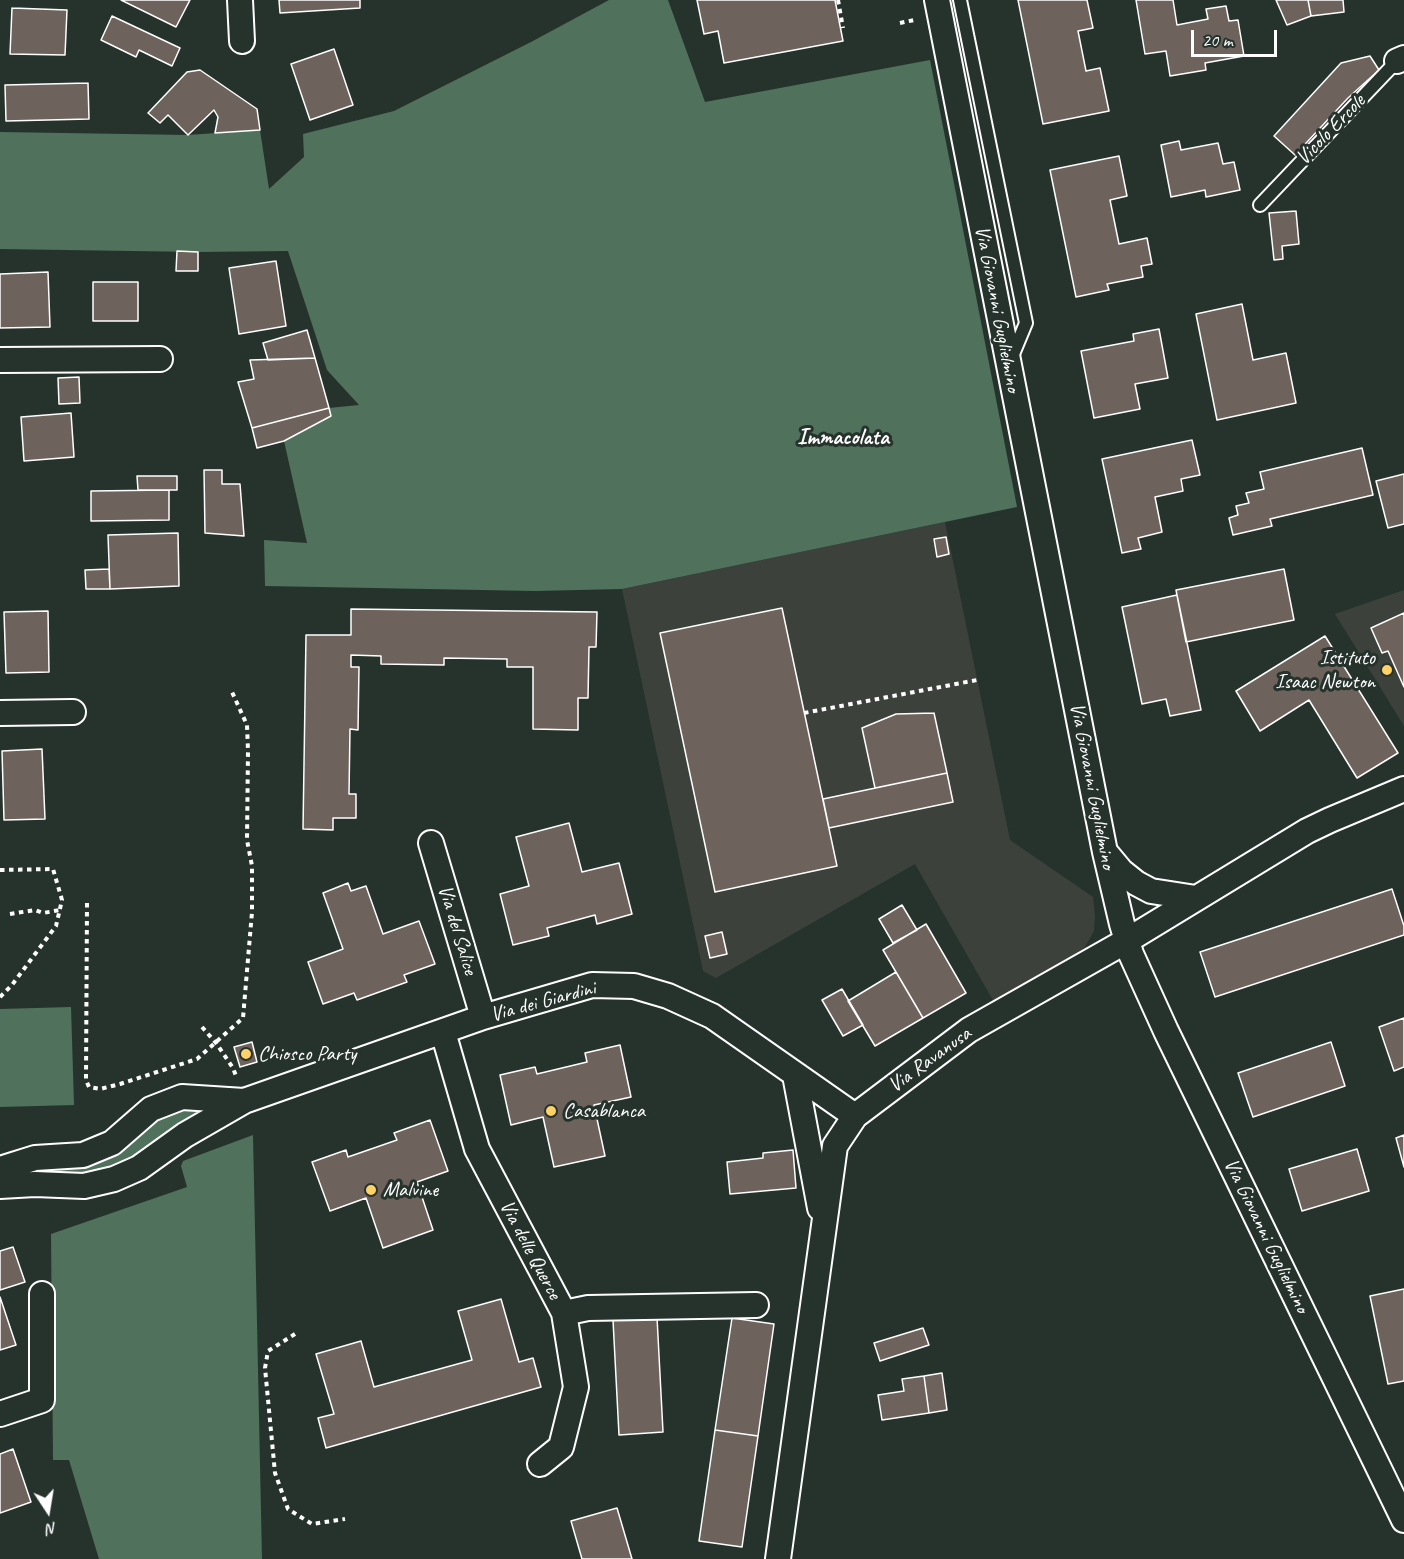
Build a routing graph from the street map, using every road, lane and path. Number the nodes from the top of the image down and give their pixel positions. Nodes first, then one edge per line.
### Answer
1 (240, 0) edge
2 (838, 0) edge
3 (937, 0) edge
4 (960, 0) edge
5 (843, 28) dead end
6 (242, 41) dead end
7 (1401, 59) edge
8 (1260, 205) dead end
9 (160, 359) dead end
10 (0, 360) edge
11 (1008, 366) junction
12 (977, 680) dead end
13 (232, 692) dead end
14 (73, 712) dead end
15 (0, 713) edge
16 (804, 713) dead end
17 (1404, 789) edge
18 (431, 843) dead end
19 (1105, 852) junction
20 (0, 870) edge
21 (1196, 898) junction
22 (87, 903) dead end
23 (60, 910) junction
24 (10, 914) dead end
25 (1128, 940) junction
26 (0, 997) edge
27 (483, 1017) junction
28 (202, 1027) dead end
29 (443, 1032) junction
30 (216, 1043) junction
31 (795, 1075) junction
32 (241, 1092) junction
33 (855, 1116) junction
34 (0, 1169) edge
35 (0, 1186) edge
36 (824, 1228) junction
37 (42, 1294) dead end
38 (756, 1305) dead end
39 (564, 1314) junction
40 (295, 1334) dead end
41 (0, 1414) edge
42 (540, 1464) dead end
43 (345, 1519) dead end
44 (1404, 1520) edge
45 (778, 1559) edge

1 - 6 street
2 - 5 path
3 - 11 street, Via Giovanni Guglielmino
4 - 11 lane
7 - 8 lane, Vicolo Ercole
9 - 10 street
11 - 19 street, Via Giovanni Guglielmino
12 - 16 path
13 - 30 path
14 - 15 street
17 - 21 street, Via Ravanusa
18 - 27 street, Via del Salice
19 - 21 street
19 - 25 street, Via Giovanni Guglielmino
20 - 23 path
21 - 25 street, Via Ravanusa
22 - 30 path
23 - 24 path
23 - 26 path
25 - 33 street, Via Ravanusa
25 - 44 street, Via Giovanni Guglielmino
27 - 29 street, Via dei Giardini
27 - 31 street, Via dei Giardini
28 - 30 path
29 - 32 street, Via dei Giardini
29 - 39 street, Via delle Querce
30 - 32 path
31 - 33 street, Via dei Giardini
31 - 36 street
32 - 34 street, Via dei Giardini
32 - 35 street, Via dei Giardini
33 - 36 street, Via Ravanusa
36 - 45 street, Via Ravanusa
37 - 41 street
38 - 39 street
39 - 42 street, Via delle Querce
40 - 43 path

